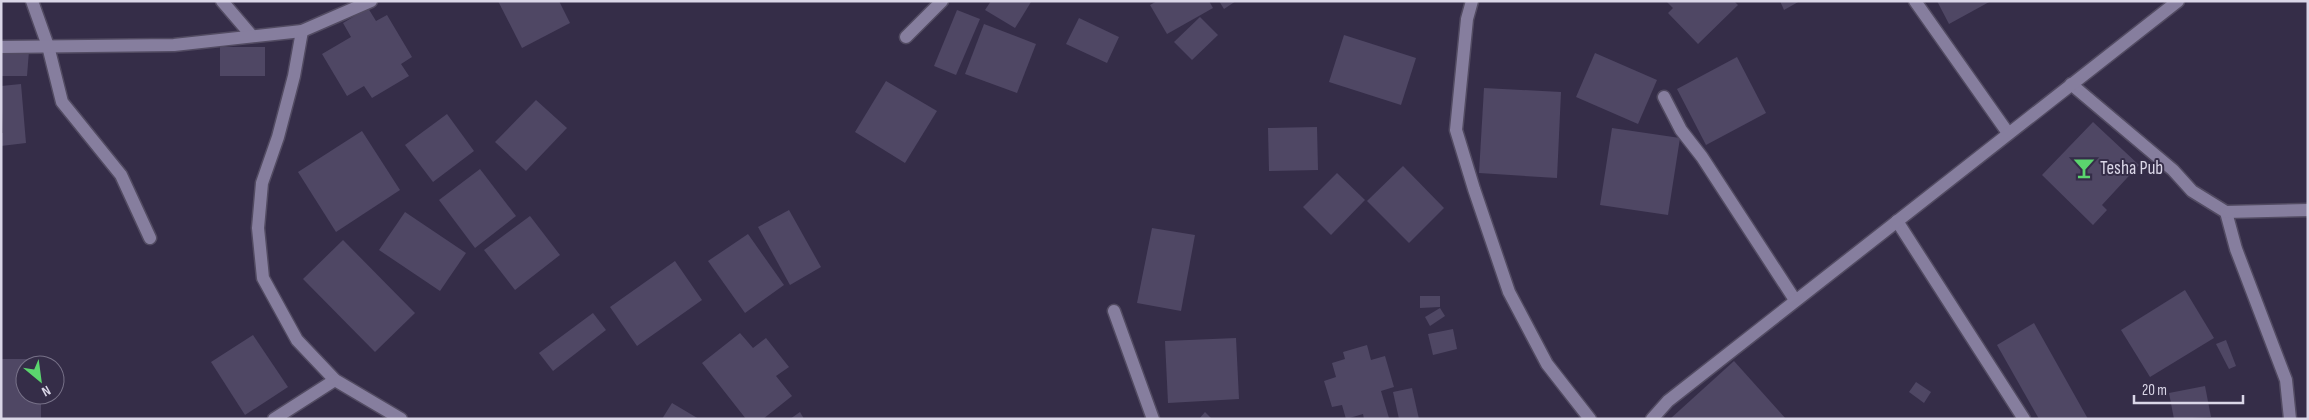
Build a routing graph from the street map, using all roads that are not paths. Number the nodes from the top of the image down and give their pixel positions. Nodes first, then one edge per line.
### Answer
1 (32, 1) edge
2 (222, 1) edge
3 (371, 1) edge
4 (942, 1) edge
5 (1472, 1) edge
6 (1914, 1) edge
7 (2178, 1) edge
8 (302, 30) junction
9 (252, 36) junction
10 (906, 37) dead end
11 (48, 46) junction
12 (1, 47) edge
13 (2072, 84) junction
14 (1664, 97) dead end
15 (2008, 133) junction
16 (2308, 210) edge
17 (2226, 212) junction
18 (1897, 221) junction
19 (150, 238) dead end
20 (1795, 300) junction
21 (1114, 311) dead end
22 (335, 380) junction
23 (274, 419) edge
24 (401, 419) edge
25 (1152, 419) edge
26 (1590, 419) edge
27 (1652, 419) edge
28 (2024, 419) edge
29 (2290, 419) edge

1 - 11 street
2 - 9 street
3 - 8 street
4 - 10 street
5 - 26 street
6 - 15 street
7 - 13 street
8 - 9 street
8 - 22 street
9 - 11 street
11 - 12 street
11 - 19 street
13 - 15 street
13 - 17 street
14 - 20 street
15 - 18 street
16 - 17 street
17 - 29 street
18 - 20 street
18 - 28 street
20 - 27 street
21 - 25 street
22 - 23 street
22 - 24 street

